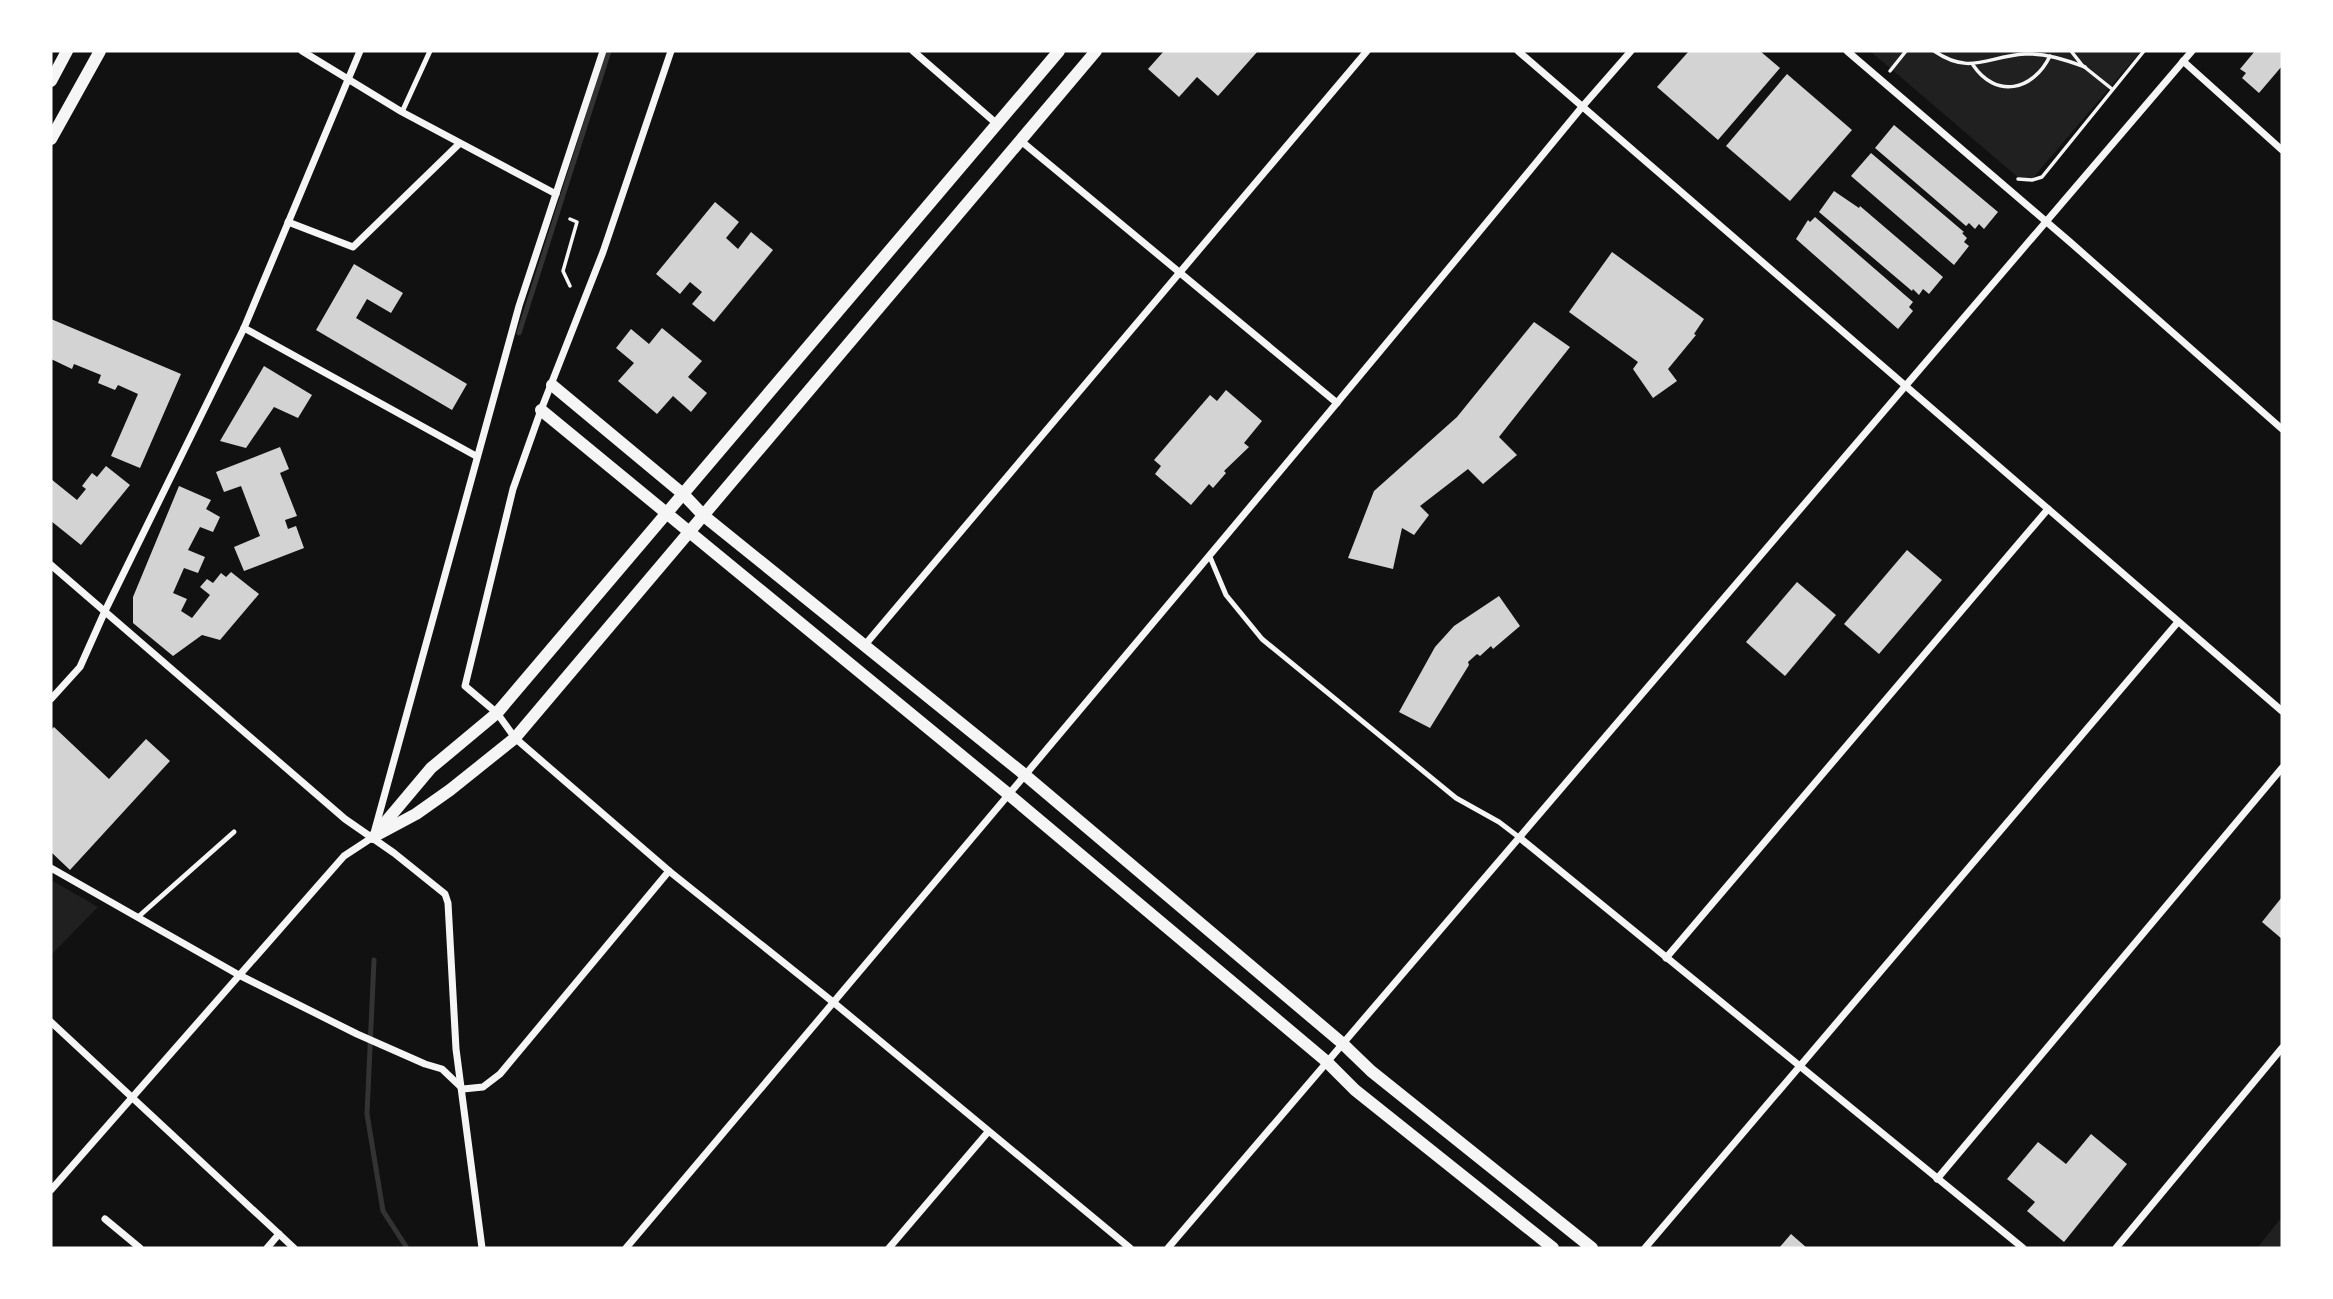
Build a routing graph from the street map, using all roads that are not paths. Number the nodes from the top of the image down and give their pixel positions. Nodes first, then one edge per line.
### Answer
1 (67, 51) edge
2 (100, 51) edge
3 (302, 51) edge
4 (360, 51) edge
5 (430, 51) edge
6 (603, 51) edge
7 (671, 51) edge
8 (913, 51) edge
9 (1059, 51) edge
10 (1096, 51) edge
11 (1367, 51) edge
12 (1518, 51) edge
13 (1631, 51) edge
14 (1847, 51) edge
15 (2192, 51) edge
16 (2183, 61) junction
17 (348, 77) junction
18 (51, 81) edge
19 (1582, 107) junction
20 (402, 112) junction
21 (997, 124) junction
22 (51, 138) edge
23 (1021, 141) junction
24 (459, 144) junction
25 (2282, 150) edge
26 (556, 194) junction
27 (288, 222) junction
28 (2046, 222) junction
29 (1179, 272) junction
30 (244, 328) junction
31 (552, 384) junction
32 (1907, 386) junction
33 (1336, 403) junction
34 (541, 410) junction
35 (2282, 429) edge
36 (476, 456) junction
37 (682, 494) junction
38 (2048, 509) junction
39 (666, 514) junction
40 (705, 516) junction
41 (690, 533) junction
42 (1209, 557) junction
43 (51, 565) edge
44 (105, 611) junction
45 (2178, 622) junction
46 (864, 646) junction
47 (51, 698) edge
48 (2282, 711) edge
49 (497, 713) junction
50 (516, 738) junction
51 (2282, 768) edge
52 (1025, 775) junction
53 (1007, 793) junction
54 (234, 832) dead end
55 (373, 837) junction
56 (1520, 838) junction
57 (51, 868) edge
58 (669, 871) junction
59 (138, 917) junction
60 (1666, 958) junction
61 (239, 975) junction
62 (834, 1002) junction
63 (51, 1022) edge
64 (1342, 1042) junction
65 (2282, 1048) edge
66 (1326, 1061) junction
67 (1799, 1066) junction
68 (463, 1089) junction
69 (131, 1097) junction
70 (988, 1132) junction
71 (1937, 1179) junction
72 (51, 1190) edge
73 (105, 1219) dead end
74 (279, 1234) junction
75 (140, 1248) edge
76 (267, 1248) edge
77 (294, 1248) edge
78 (482, 1248) edge
79 (626, 1248) edge
80 (889, 1248) edge
81 (1130, 1248) edge
82 (1168, 1248) edge
83 (1553, 1248) edge
84 (1592, 1248) edge
85 (1645, 1248) edge
86 (2023, 1248) edge
87 (2116, 1248) edge

1 - 18 street
2 - 22 street
3 - 17 street
4 - 17 street
5 - 20 lane
6 - 26 street
7 - 31 street
8 - 21 street
9 - 21 street
10 - 23 street
11 - 29 street
12 - 19 street
13 - 19 street
14 - 28 street
15 - 16 street
16 - 25 street
16 - 28 street
17 - 20 street
17 - 27 street
19 - 32 street
19 - 33 street
20 - 24 street
21 - 37 street
23 - 29 street
23 - 40 street
24 - 26 street
24 - 27 street
26 - 36 street
27 - 30 street
28 - 32 street
28 - 35 street
29 - 33 street
29 - 46 street
30 - 36 street
30 - 44 street
31 - 34 street
31 - 37 street
32 - 38 street
32 - 56 street
33 - 42 street
34 - 39 street
34 - 49 street
36 - 55 street
37 - 39 street
37 - 40 street
38 - 45 street
38 - 60 street
39 - 41 street
39 - 49 street
40 - 41 street
40 - 46 street
41 - 50 street
41 - 53 street
42 - 52 street
42 - 56 lane
43 - 44 street
44 - 47 street
44 - 55 street
45 - 48 street
45 - 67 street
46 - 52 street
49 - 50 street
49 - 55 street
50 - 55 street
50 - 58 street
51 - 71 street
52 - 53 street
52 - 64 street
53 - 62 street
53 - 66 street
54 - 59 lane
55 - 61 street
55 - 68 street
56 - 60 street
56 - 64 street
57 - 59 street
58 - 62 street
58 - 68 street
59 - 61 street
60 - 67 street
61 - 68 street
61 - 69 street
62 - 70 street
62 - 79 street
63 - 69 street
64 - 66 street
64 - 84 street
65 - 87 street
66 - 82 street
66 - 83 street
67 - 71 street
67 - 85 street
68 - 78 street
69 - 72 street
69 - 74 street
70 - 80 street
70 - 81 street
71 - 86 street
73 - 75 street
74 - 76 street
74 - 77 street

